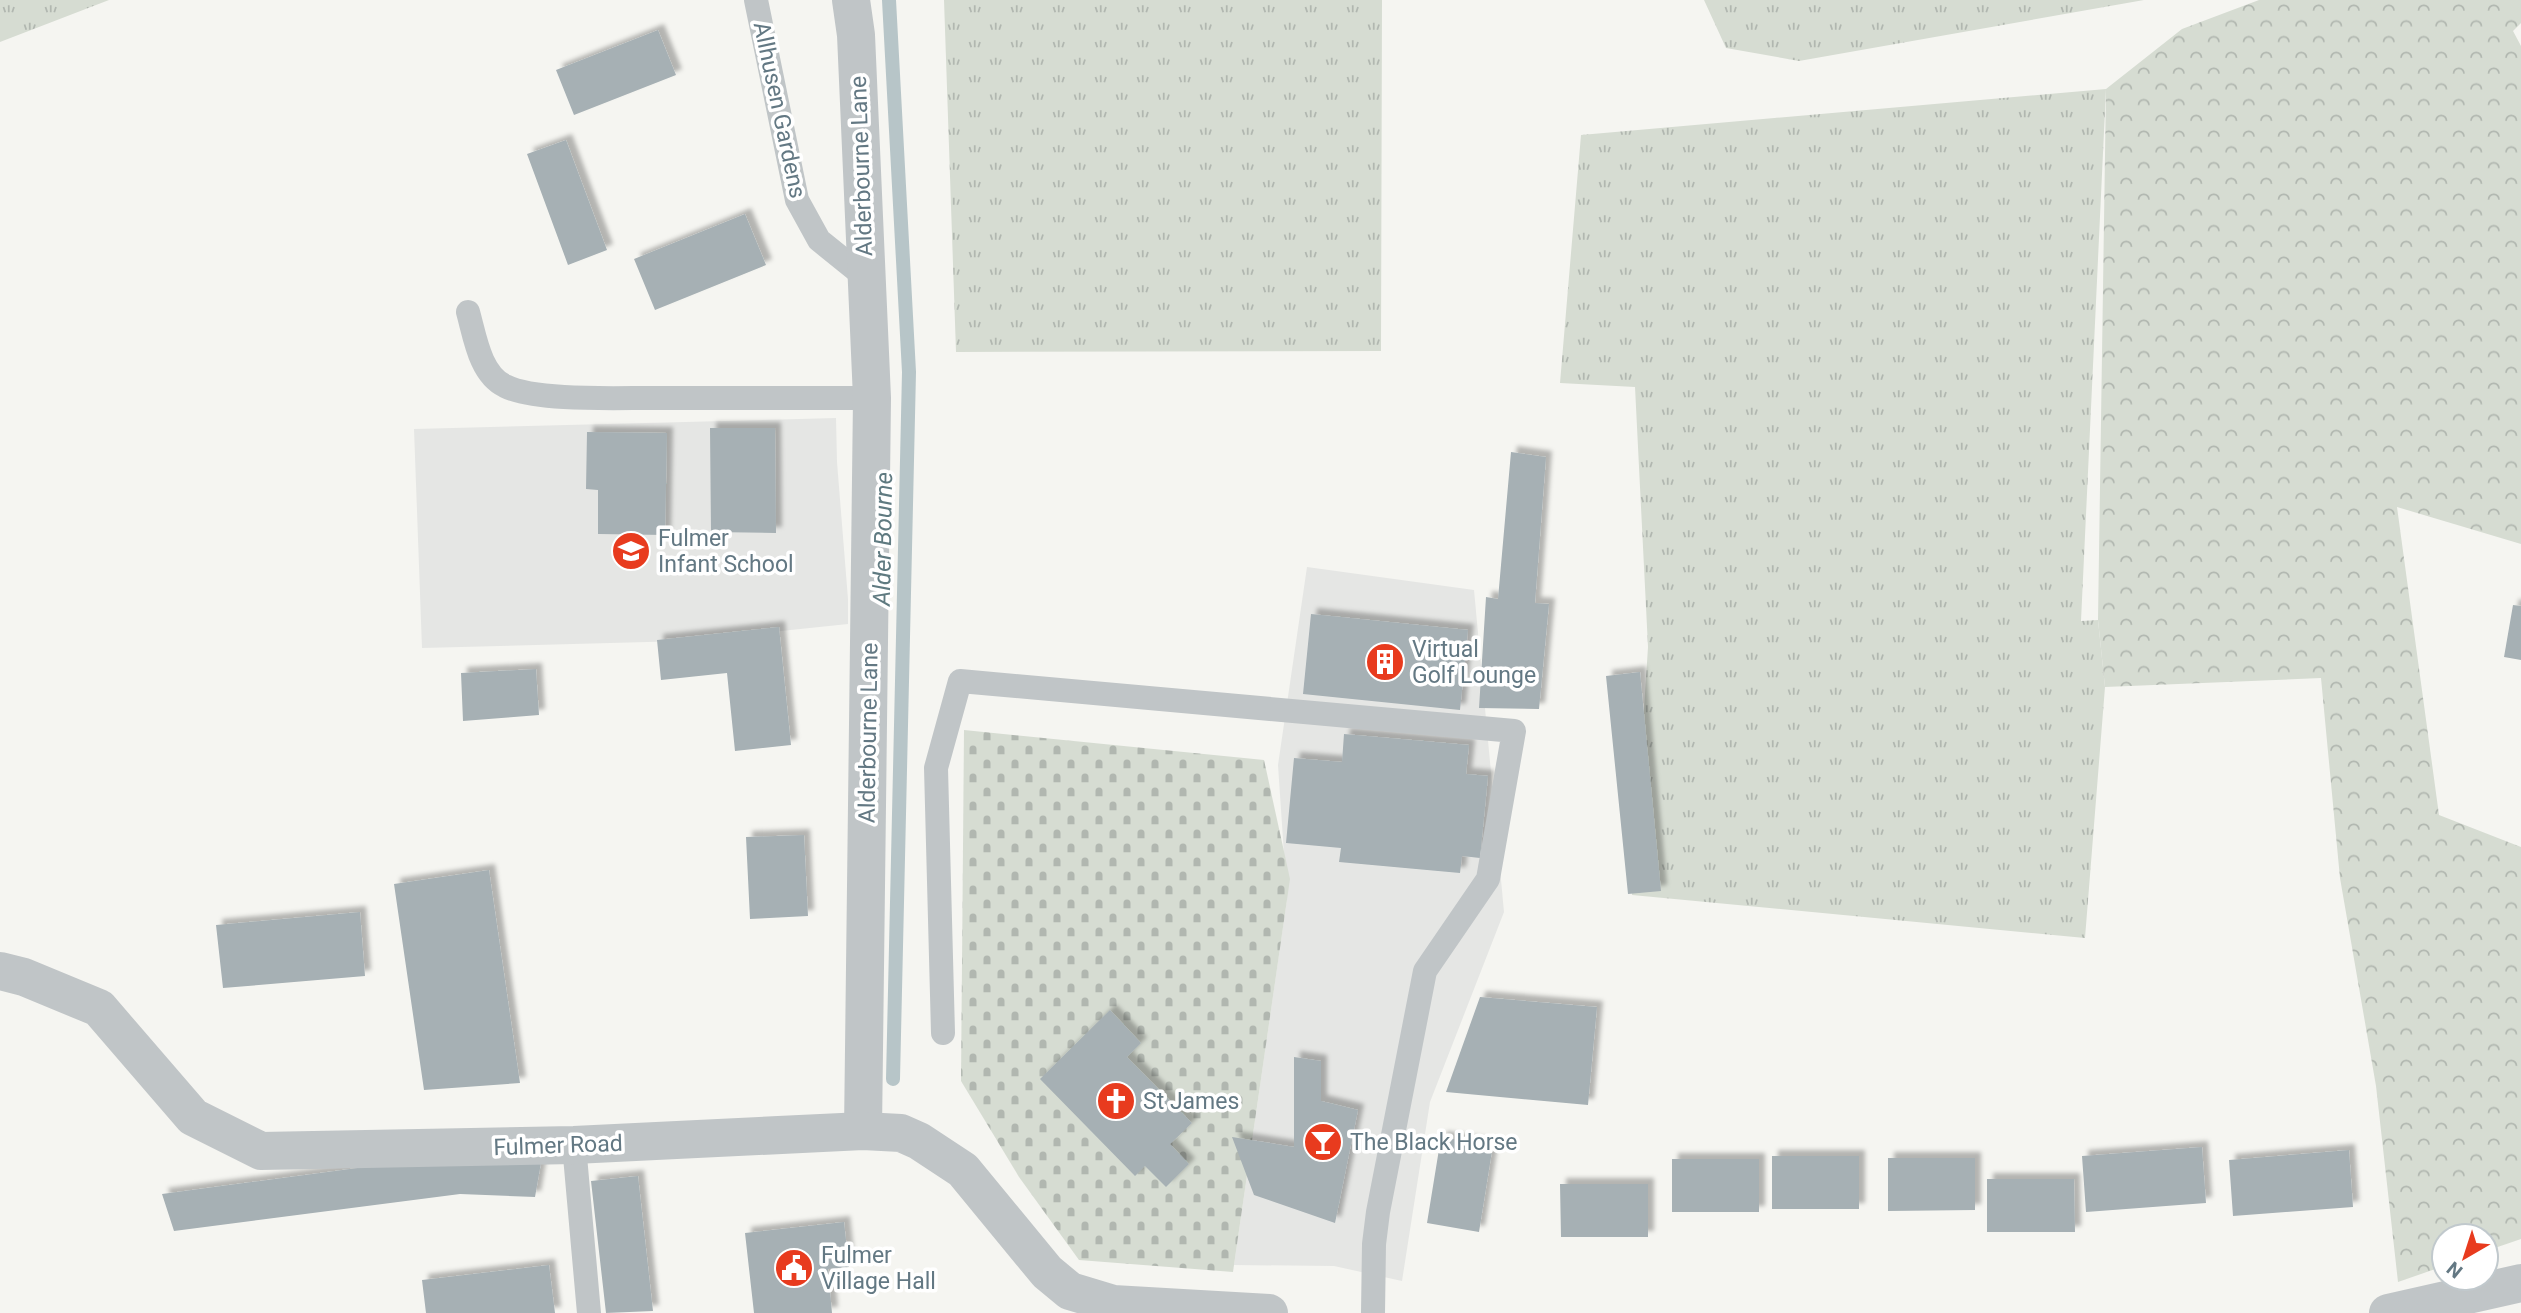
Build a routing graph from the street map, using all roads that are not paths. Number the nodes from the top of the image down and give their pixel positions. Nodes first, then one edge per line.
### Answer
1 (756, 0) edge
2 (851, 0) edge
3 (866, 278) junction
4 (468, 312) dead end
5 (872, 398) junction
6 (0, 971) edge
7 (943, 1033) dead end
8 (863, 1131) junction
9 (574, 1145) junction
10 (2521, 1283) edge
11 (1113, 1309) edge
12 (589, 1313) edge
13 (1269, 1313) edge
14 (1373, 1313) edge
15 (2388, 1313) edge

1 - 3 lane, Allhusen Gardens
2 - 3 street, Alderbourne Lane
3 - 5 street, Alderbourne Lane
4 - 5 lane
5 - 8 street, Alderbourne Lane
6 - 9 street, Fulmer Road
7 - 14 lane
8 - 9 street, Fulmer Road
8 - 11 street, Fulmer Road
9 - 12 lane
10 - 15 street
11 - 13 street, Fulmer Road

